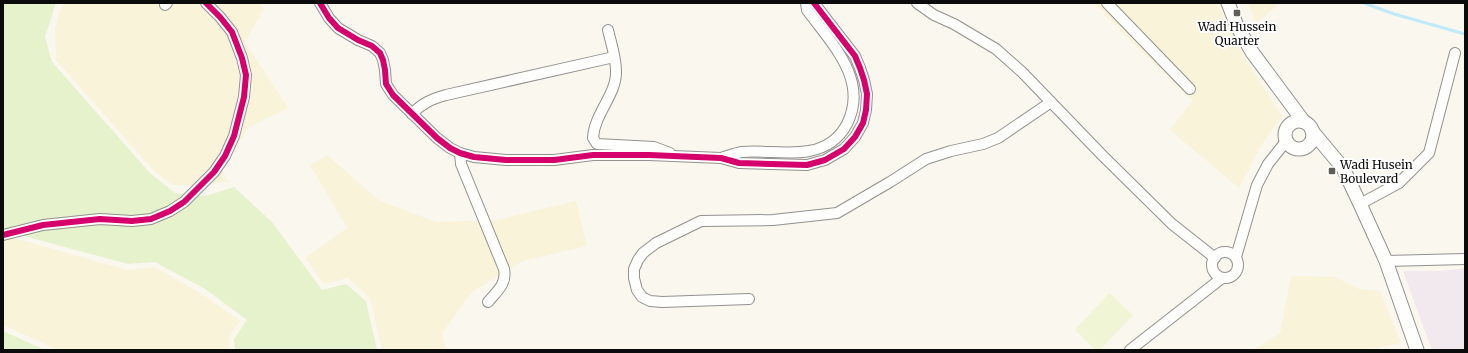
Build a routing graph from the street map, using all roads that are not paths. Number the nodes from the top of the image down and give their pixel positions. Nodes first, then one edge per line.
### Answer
1 (206, 3) edge
2 (320, 3) edge
3 (806, 3) edge
4 (814, 3) edge
5 (917, 3) edge
6 (1107, 3) edge
7 (1228, 3) edge
8 (608, 30) dead end
9 (1455, 54) dead end
10 (614, 57) junction
11 (1190, 89) dead end
12 (1050, 102) junction
13 (1290, 104) junction
14 (412, 114) junction
15 (1290, 125) junction
16 (1308, 126) junction
17 (1286, 140) junction
18 (1304, 147) junction
19 (460, 153) junction
20 (678, 156) junction
21 (722, 158) junction
22 (1336, 159) junction
23 (1360, 204) junction
24 (3, 235) edge
25 (1463, 256) edge
26 (1236, 257) junction
27 (1215, 258) junction
28 (1386, 261) junction
29 (1222, 278) junction
30 (749, 299) dead end
31 (488, 302) dead end
32 (1130, 350) edge
33 (1417, 350) edge

1 - 24 street
2 - 14 street
3 - 21 street
4 - 21 street
5 - 12 street
6 - 11 street
7 - 13 street
8 - 10 street
9 - 23 street
10 - 14 street
10 - 20 street
12 - 27 street
12 - 30 street
13 - 15 street
13 - 16 street
14 - 19 street
15 - 16 street
15 - 17 street
16 - 18 street
16 - 22 street
17 - 18 street
17 - 26 street
18 - 22 street
19 - 20 street
19 - 31 street
20 - 21 street
22 - 23 street
23 - 28 street
25 - 28 street
26 - 27 street
26 - 29 street
27 - 29 street
28 - 33 street
29 - 32 street

